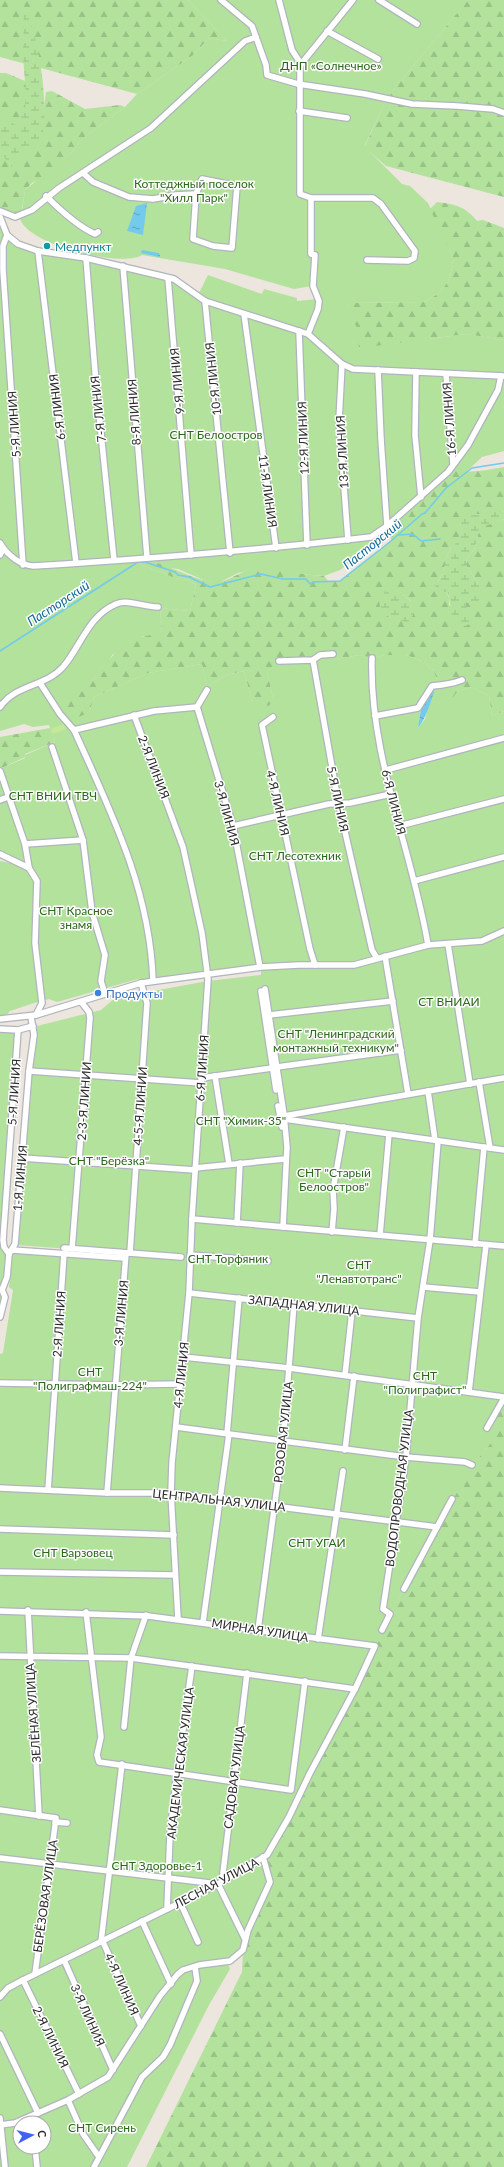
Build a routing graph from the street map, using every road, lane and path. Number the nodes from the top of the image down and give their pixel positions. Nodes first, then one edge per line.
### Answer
1 (221, 0) edge
2 (279, 0) edge
3 (353, 0) edge
4 (379, 0) edge
5 (417, 24) dead end
6 (327, 31) junction
7 (256, 36) junction
8 (378, 59) dead end
9 (301, 64) junction
10 (298, 84) junction
11 (299, 111) junction
12 (504, 113) edge
13 (347, 118) dead end
14 (83, 172) junction
15 (196, 194) junction
16 (46, 196) junction
17 (311, 198) junction
18 (0, 211) edge
19 (0, 217) edge
20 (98, 232) dead end
21 (6, 236) junction
22 (38, 251) junction
23 (86, 258) junction
24 (367, 260) dead end
25 (123, 266) junction
26 (168, 278) junction
27 (205, 301) junction
28 (244, 314) junction
29 (299, 331) junction
30 (308, 334) junction
31 (342, 364) junction
32 (378, 370) junction
33 (416, 372) junction
34 (446, 374) junction
35 (502, 376) edge
36 (453, 464) junction
37 (421, 497) junction
38 (387, 526) junction
39 (348, 540) junction
40 (0, 543) edge
41 (307, 545) junction
42 (276, 548) junction
43 (3, 549) junction
44 (230, 553) junction
45 (0, 555) edge
46 (191, 555) junction
47 (147, 557) junction
48 (114, 560) junction
49 (76, 564) junction
50 (23, 565) junction
51 (158, 607) dead end
52 (333, 654) dead end
53 (372, 658) dead end
54 (313, 660) junction
55 (280, 662) dead end
56 (462, 680) dead end
57 (40, 683) junction
58 (207, 690) dead end
59 (0, 707) edge
60 (197, 707) junction
61 (134, 715) junction
62 (376, 716) junction
63 (273, 717) dead end
64 (74, 730) junction
65 (504, 738) edge
66 (52, 747) dead end
67 (386, 770) junction
68 (0, 771) edge
69 (391, 794) junction
70 (8, 797) junction
71 (504, 799) edge
72 (0, 800) edge
73 (338, 804) junction
74 (282, 815) junction
75 (233, 826) junction
76 (399, 826) junction
77 (83, 840) junction
78 (25, 844) junction
79 (0, 854) edge
80 (504, 857) edge
81 (25, 862) junction
82 (414, 881) junction
83 (504, 931) edge
84 (448, 944) junction
85 (428, 945) junction
86 (385, 956) junction
87 (377, 958) junction
88 (315, 965) junction
89 (260, 967) junction
90 (207, 974) junction
91 (153, 981) junction
92 (141, 983) junction
93 (105, 994) junction
94 (393, 1001) junction
95 (82, 1003) junction
96 (269, 1015) junction
97 (33, 1016) junction
98 (0, 1019) edge
99 (33, 1026) junction
100 (0, 1029) edge
101 (18, 1030) junction
102 (401, 1050) junction
103 (275, 1068) junction
104 (29, 1071) junction
105 (86, 1075) junction
106 (215, 1076) junction
107 (504, 1078) edge
108 (142, 1079) junction
109 (201, 1080) junction
110 (479, 1082) junction
111 (470, 1084) junction
112 (276, 1090) dead end
113 (428, 1090) junction
114 (408, 1094) junction
115 (278, 1106) dead end
116 (283, 1118) junction
117 (344, 1127) junction
118 (389, 1134) junction
119 (283, 1136) dead end
120 (437, 1140) junction
121 (487, 1148) junction
122 (504, 1150) edge
123 (22, 1158) junction
124 (285, 1159) junction
125 (79, 1162) junction
126 (240, 1163) junction
127 (229, 1164) junction
128 (136, 1166) junction
129 (195, 1169) junction
130 (192, 1219) junction
131 (237, 1223) junction
132 (283, 1227) junction
133 (332, 1232) junction
134 (380, 1235) junction
135 (430, 1240) junction
136 (475, 1244) junction
137 (486, 1245) junction
138 (504, 1246) edge
139 (12, 1249) junction
140 (72, 1249) junction
141 (64, 1251) junction
142 (127, 1254) junction
143 (182, 1256) dead end
144 (190, 1256) junction
145 (268, 1262) dead end
146 (423, 1287) junction
147 (1, 1290) edge
148 (480, 1292) junction
149 (189, 1293) junction
150 (239, 1298) junction
151 (294, 1304) junction
152 (352, 1311) junction
153 (0, 1317) edge
154 (418, 1318) junction
155 (183, 1357) junction
156 (234, 1363) junction
157 (289, 1368) junction
158 (345, 1375) junction
159 (354, 1376) junction
160 (0, 1383) edge
161 (56, 1384) junction
162 (180, 1384) junction
163 (412, 1384) junction
164 (114, 1385) junction
165 (469, 1392) junction
166 (504, 1398) edge
167 (176, 1427) junction
168 (486, 1428) dead end
169 (228, 1434) junction
170 (283, 1442) junction
171 (345, 1450) junction
172 (406, 1457) junction
173 (472, 1465) dead end
174 (343, 1471) dead end
175 (0, 1488) edge
176 (48, 1490) junction
177 (107, 1493) junction
178 (171, 1493) junction
179 (221, 1498) junction
180 (452, 1499) dead end
181 (275, 1505) junction
182 (338, 1514) junction
183 (396, 1522) junction
184 (437, 1527) junction
185 (0, 1529) edge
186 (174, 1535) junction
187 (0, 1572) edge
188 (175, 1575) junction
189 (404, 1589) dead end
190 (28, 1610) junction
191 (0, 1611) edge
192 (86, 1612) junction
193 (146, 1616) junction
194 (178, 1619) junction
195 (203, 1622) junction
196 (258, 1630) junction
197 (382, 1630) dead end
198 (318, 1639) junction
199 (375, 1646) joint
200 (0, 1656) edge
201 (29, 1657) junction
202 (90, 1658) junction
203 (131, 1658) junction
204 (192, 1666) junction
205 (247, 1673) junction
206 (305, 1681) junction
207 (355, 1689) junction
208 (124, 1727) dead end
209 (122, 1764) junction
210 (176, 1772) junction
211 (234, 1782) junction
212 (0, 1810) edge
213 (39, 1816) junction
214 (56, 1820) junction
215 (67, 1823) dead end
216 (263, 1857) junction
217 (0, 1858) edge
218 (50, 1865) junction
219 (108, 1871) junction
220 (168, 1878) junction
221 (220, 1882) junction
222 (180, 1902) junction
223 (167, 1909) junction
224 (142, 1922) junction
225 (246, 1940) junction
226 (102, 1942) junction
227 (198, 1942) dead end
228 (64, 1960) junction
229 (195, 1967) junction
230 (35, 1974) junction
231 (24, 1980) junction
232 (171, 1984) junction
233 (0, 1997) edge
234 (141, 2026) junction
235 (0, 2034) edge
236 (113, 2070) junction
237 (79, 2094) junction
238 (68, 2100) junction
239 (38, 2113) junction
240 (36, 2115) edge
241 (0, 2118) edge
242 (12, 2124) edge
243 (0, 2125) edge
244 (36, 2155) edge
245 (99, 2157) junction
246 (5, 2167) edge
247 (37, 2167) edge
248 (94, 2167) edge

1 - 7 street
2 - 9 street
3 - 6 street
4 - 5 street
6 - 8 street
6 - 9 street
7 - 10 street
7 - 14 street
9 - 10 street
10 - 11 street
10 - 12 street
11 - 13 street
11 - 17 street
14 - 15 street
14 - 16 street
15 - 15 street
16 - 18 street
16 - 20 street
17 - 24 street
17 - 30 street
19 - 21 street
21 - 22 street
21 - 50 street, 5-Я ЛИНИЯ
22 - 23 street
22 - 49 street, 6-Я ЛИНИЯ
23 - 25 street
23 - 48 street, 7-Я ЛИНИЯ
25 - 26 street
25 - 47 street, 8-Я ЛИНИЯ
26 - 27 street
26 - 46 street, 9-Я ЛИНИЯ
27 - 28 street
27 - 44 street, 10-Я ЛИНИЯ
28 - 29 street
28 - 42 street, 11-Я ЛИНИЯ
29 - 30 street
29 - 41 street, 12-Я ЛИНИЯ
30 - 31 street
31 - 32 street
31 - 39 street, 13-Я ЛИНИЯ
32 - 33 street
32 - 38 street
33 - 34 street
33 - 37 street
34 - 35 street
34 - 36 street, 16-Я ЛИНИЯ
35 - 36 street
36 - 37 street
37 - 38 street
38 - 39 street
39 - 41 street
40 - 43 street
41 - 42 street
42 - 44 street
43 - 45 street
43 - 50 street
44 - 46 street
46 - 47 street
47 - 48 street
48 - 49 street
49 - 50 street
51 - 57 street
52 - 54 street
53 - 62 street, 6-Я ЛИНИЯ
54 - 55 street
54 - 73 street, 5-Я ЛИНИЯ
56 - 62 street
57 - 59 street
57 - 64 street
58 - 60 street
60 - 61 street
60 - 75 street, 3-Я ЛИНИЯ
61 - 64 street
61 - 90 street, 2-Я ЛИНИЯ
62 - 67 street, 6-Я ЛИНИЯ
63 - 74 street, 4-Я ЛИНИЯ
64 - 91 street
65 - 67 street
66 - 77 street
67 - 69 street, 6-Я ЛИНИЯ
68 - 70 street
69 - 73 street
69 - 76 street, 6-Я ЛИНИЯ
70 - 72 street
70 - 78 street
71 - 76 street
73 - 74 street
73 - 87 street, 5-Я ЛИНИЯ
74 - 75 street
74 - 88 street, 4-Я ЛИНИЯ
75 - 89 street, 3-Я ЛИНИЯ
76 - 82 street, 6-Я ЛИНИЯ
77 - 78 street
77 - 93 street
78 - 81 street
79 - 81 street
80 - 82 street
81 - 97 street
82 - 85 street, 6-Я ЛИНИЯ
83 - 84 street
84 - 85 street
84 - 111 street
85 - 86 street
86 - 87 street
86 - 94 street
87 - 88 street
88 - 89 street
89 - 90 street
90 - 91 street
90 - 109 street, 6-Я ЛИНИЯ
91 - 92 street
92 - 93 street
92 - 108 street, 4-5-Я ЛИНИИ
93 - 95 street
94 - 96 street
94 - 102 street
95 - 97 street
95 - 105 street, 2-3-Я ЛИНИИ
96 - 103 street
96 - 103 street
97 - 98 street
97 - 99 street, 1-Я ЛИНИЯ
99 - 101 street
99 - 104 street, 1-Я ЛИНИЯ
100 - 101 street
101 - 139 street, 5-Я ЛИНИЯ
102 - 103 street
102 - 114 street
103 - 106 street
103 - 112 street
103 - 116 street
104 - 105 street
104 - 123 street, 1-Я ЛИНИЯ
105 - 108 street
105 - 125 street, 2-3-Я ЛИНИИ
106 - 109 street
106 - 127 street
107 - 110 street
108 - 109 street
108 - 128 street, 4-5-Я ЛИНИИ
109 - 129 street, 6-Я ЛИНИЯ
110 - 111 street
110 - 121 street
111 - 113 street
113 - 114 street
113 - 120 street, ВОДОПРОВОДНАЯ УЛИЦА
114 - 116 street
115 - 116 street
116 - 117 street
116 - 119 street
116 - 124 street
117 - 118 street
117 - 133 street
118 - 120 street
118 - 134 street
120 - 121 street
120 - 135 street, ВОДОПРОВОДНАЯ УЛИЦА
121 - 122 street
121 - 136 street
123 - 125 street
123 - 139 street, 1-Я ЛИНИЯ
124 - 126 street
124 - 132 street
125 - 128 street
125 - 140 street, 2-3-Я ЛИНИИ
126 - 127 street
126 - 131 street
127 - 129 street
128 - 129 street
128 - 142 street, 4-5-Я ЛИНИИ
129 - 130 street, 6-Я ЛИНИЯ
130 - 131 street
130 - 144 street, 6-Я ЛИНИЯ
131 - 132 street
132 - 133 street
133 - 134 street
134 - 135 street
135 - 136 street
135 - 146 street, ВОДОПРОВОДНАЯ УЛИЦА
136 - 137 street
137 - 138 street
137 - 148 street
139 - 141 street
139 - 147 street, 5-Я ЛИНИЯ
140 - 141 street
140 - 142 street
141 - 142 street
141 - 161 street, 2-Я ЛИНИЯ
142 - 143 street
142 - 164 street, 3-Я ЛИНИЯ
144 - 145 street
144 - 149 street, 4-Я ЛИНИЯ
146 - 148 street
146 - 154 street, ВОДОПРОВОДНАЯ УЛИЦА
147 - 153 street, 5-Я ЛИНИЯ
148 - 165 street
149 - 150 street, ЗАПАДНАЯ УЛИЦА
149 - 155 street, 4-Я ЛИНИЯ
150 - 151 street, ЗАПАДНАЯ УЛИЦА
150 - 156 street
151 - 152 street, ЗАПАДНАЯ УЛИЦА
151 - 157 street, РОЗОВАЯ УЛИЦА
152 - 154 street, ЗАПАДНАЯ УЛИЦА
152 - 158 street
154 - 163 street, ВОДОПРОВОДНАЯ УЛИЦА
155 - 156 street
155 - 162 street, 4-Я ЛИНИЯ
156 - 157 street
156 - 169 street
157 - 158 street
157 - 170 street, РОЗОВАЯ УЛИЦА
158 - 159 street
159 - 163 street
159 - 171 street
160 - 161 street
161 - 164 street
161 - 176 street, 2-Я ЛИНИЯ
162 - 164 street
162 - 167 street, 4-Я ЛИНИЯ
163 - 165 street
163 - 172 street, ВОДОПРОВОДНАЯ УЛИЦА
164 - 177 street, 3-Я ЛИНИЯ
165 - 166 street
166 - 168 street
167 - 169 street
167 - 178 street, 4-Я ЛИНИЯ
169 - 170 street
169 - 179 street
170 - 171 street
170 - 181 street, РОЗОВАЯ УЛИЦА
171 - 172 street
172 - 173 street
172 - 183 street, ВОДОПРОВОДНАЯ УЛИЦА
174 - 182 street
175 - 176 street, ЦЕНТРАЛЬНАЯ УЛИЦА
176 - 177 street, ЦЕНТРАЛЬНАЯ УЛИЦА
177 - 178 street, ЦЕНТРАЛЬНАЯ УЛИЦА
178 - 179 street, ЦЕНТРАЛЬНАЯ УЛИЦА
178 - 186 street, 4-Я ЛИНИЯ
179 - 181 street, ЦЕНТРАЛЬНАЯ УЛИЦА
179 - 195 street
180 - 184 street
181 - 182 street, ЦЕНТРАЛЬНАЯ УЛИЦА
181 - 196 street, РОЗОВАЯ УЛИЦА
182 - 183 street, ЦЕНТРАЛЬНАЯ УЛИЦА
182 - 198 street
183 - 184 street, ЦЕНТРАЛЬНАЯ УЛИЦА
183 - 197 street, ВОДОПРОВОДНАЯ УЛИЦА
184 - 189 street
185 - 186 street
186 - 188 street, 4-Я ЛИНИЯ
187 - 188 street
188 - 194 street, 4-Я ЛИНИЯ
190 - 191 street, МИРНАЯ УЛИЦА
190 - 192 street, МИРНАЯ УЛИЦА
190 - 201 street, ЗЕЛЁНАЯ УЛИЦА
192 - 193 street, МИРНАЯ УЛИЦА
192 - 202 street
193 - 194 street, МИРНАЯ УЛИЦА
193 - 203 street
194 - 195 street, МИРНАЯ УЛИЦА
195 - 196 street, МИРНАЯ УЛИЦА
196 - 198 street, МИРНАЯ УЛИЦА
198 - 199 street, МИРНАЯ УЛИЦА
199 - 207 street, ЛЕСНАЯ УЛИЦА
200 - 201 street
201 - 202 street
201 - 213 street, ЗЕЛЁНАЯ УЛИЦА
202 - 203 street
202 - 209 street
203 - 204 street
203 - 208 street
204 - 205 street
204 - 210 street, АКАДЕМИЧЕСКАЯ УЛИЦА
205 - 206 street
205 - 211 street, САДОВАЯ УЛИЦА
206 - 207 street
206 - 211 street
207 - 216 street, ЛЕСНАЯ УЛИЦА
209 - 210 street
209 - 219 street
210 - 211 street
210 - 220 street, АКАДЕМИЧЕСКАЯ УЛИЦА
211 - 221 street, САДОВАЯ УЛИЦА
212 - 213 street
213 - 214 street
214 - 215 street
214 - 218 street, БЕРЁЗОВАЯ УЛИЦА
216 - 221 street, ЛЕСНАЯ УЛИЦА
216 - 225 street
217 - 218 street
218 - 219 street
218 - 230 street, БЕРЁЗОВАЯ УЛИЦА
219 - 220 street
219 - 226 street
220 - 221 street
220 - 223 street, АКАДЕМИЧЕСКАЯ УЛИЦА
221 - 222 street, ЛЕСНАЯ УЛИЦА
221 - 225 street
222 - 223 street, ЛЕСНАЯ УЛИЦА
222 - 227 street
223 - 224 street, ЛЕСНАЯ УЛИЦА
224 - 226 street, ЛЕСНАЯ УЛИЦА
224 - 232 street
225 - 229 street
226 - 228 street, ЛЕСНАЯ УЛИЦА
226 - 234 street, 4-Я ЛИНИЯ
228 - 230 street, ЛЕСНАЯ УЛИЦА
228 - 236 street, 3-Я ЛИНИЯ
229 - 232 street
229 - 245 street
230 - 231 street, ЛЕСНАЯ УЛИЦА
231 - 233 street, ЛЕСНАЯ УЛИЦА
231 - 237 street, 2-Я ЛИНИЯ
232 - 234 street
234 - 236 street
235 - 239 street
236 - 237 street
237 - 238 street
238 - 239 street
238 - 245 street
239 - 240 street
241 - 243 street
242 - 243 street
243 - 246 street
244 - 247 street
245 - 248 street

